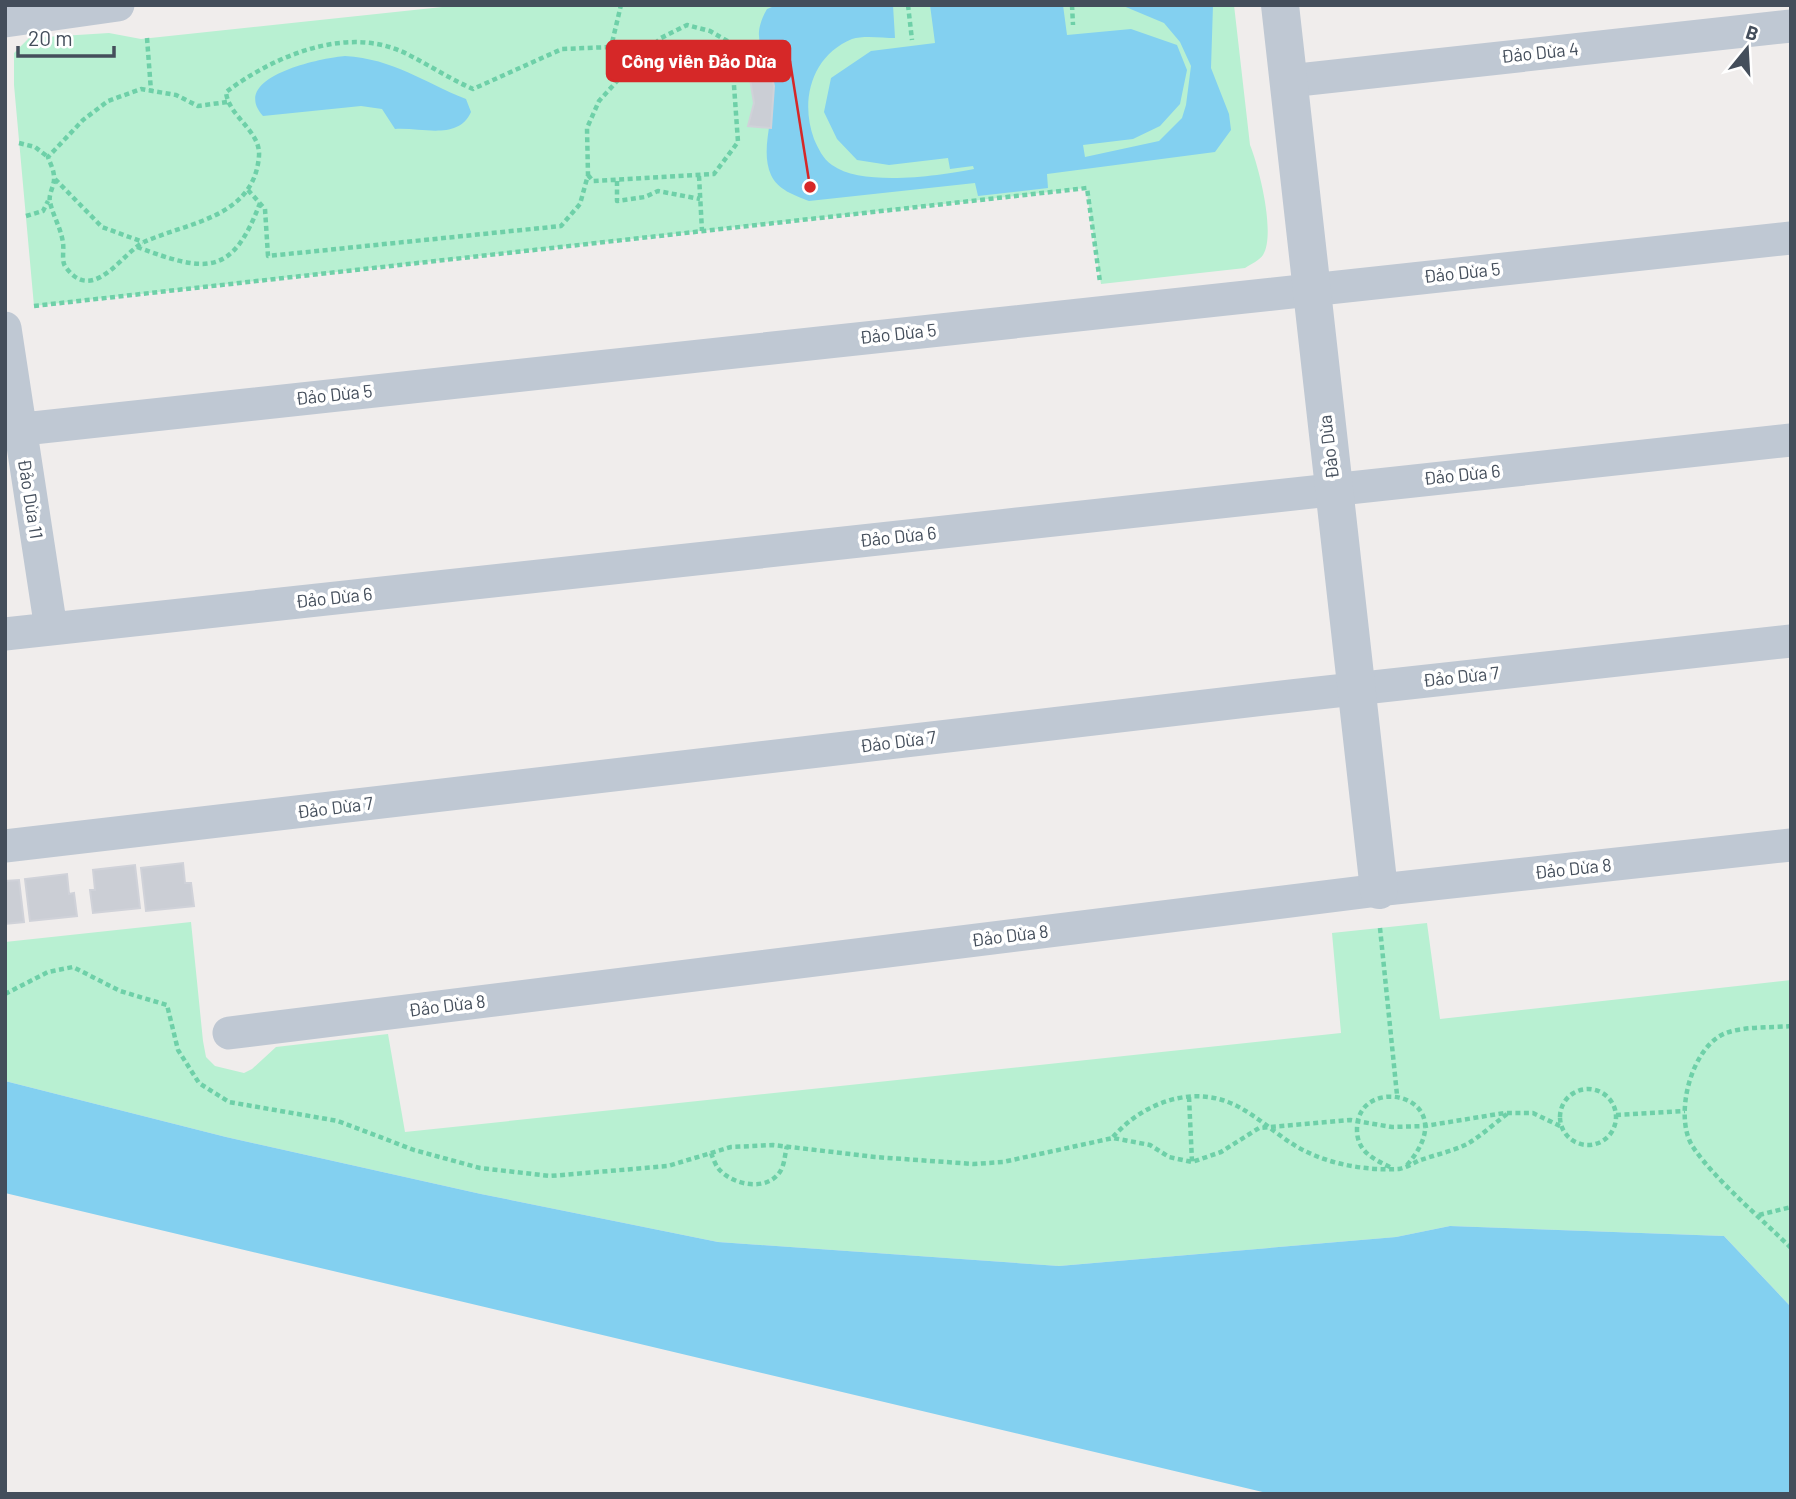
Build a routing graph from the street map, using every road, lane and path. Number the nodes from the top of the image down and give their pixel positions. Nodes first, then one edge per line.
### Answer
1 (118, 5) edge
2 (621, 5) edge
3 (908, 5) edge
4 (1072, 5) edge
5 (1280, 5) edge
6 (5, 21) edge
7 (1073, 25) dead end
8 (1791, 26) edge
9 (147, 38) dead end
10 (912, 40) dead end
11 (611, 47) junction
12 (627, 70) junction
13 (1289, 80) junction
14 (151, 91) junction
15 (227, 102) junction
16 (19, 142) dead end
17 (48, 156) junction
18 (588, 175) junction
19 (699, 176) junction
20 (55, 179) junction
21 (617, 181) junction
22 (248, 190) junction
23 (700, 199) junction
24 (49, 201) junction
25 (260, 202) junction
26 (26, 216) dead end
27 (702, 231) junction
28 (1791, 237) edge
29 (144, 243) junction
30 (137, 247) junction
31 (1101, 284) dead end
32 (1311, 290) junction
33 (34, 306) dead end
34 (5, 328) edge
35 (12, 430) edge
36 (1791, 440) edge
37 (1334, 490) junction
38 (51, 629) junction
39 (5, 634) edge
40 (1791, 641) edge
41 (1356, 689) junction
42 (1791, 845) edge
43 (5, 846) edge
44 (1379, 890) junction
45 (1380, 928) dead end
46 (5, 994) edge
47 (1791, 1026) edge
48 (229, 1033) dead end
49 (1397, 1096) junction
50 (1189, 1097) junction
51 (1685, 1111) junction
52 (1508, 1113) junction
53 (1616, 1115) junction
54 (1357, 1121) junction
55 (1426, 1126) junction
56 (1562, 1127) junction
57 (1274, 1128) junction
58 (1113, 1138) junction
59 (787, 1146) junction
60 (710, 1153) junction
61 (1192, 1162) junction
62 (1405, 1167) junction
63 (1394, 1168) junction
64 (1791, 1207) edge
65 (1758, 1215) junction
66 (1791, 1248) edge

1 - 6 street
2 - 11 path
3 - 10 path
4 - 7 path
5 - 13 street, Đảo Dừa
8 - 13 street, Đảo Dừa 4
9 - 14 path
11 - 12 path
11 - 15 path
12 - 18 path
12 - 19 path
13 - 32 street, Đảo Dừa
14 - 15 path
14 - 17 path
15 - 22 path
16 - 17 path
17 - 20 path
18 - 21 path
18 - 25 path
19 - 21 path
19 - 23 path
20 - 24 path
20 - 29 path
21 - 23 path
22 - 25 path
22 - 29 path
23 - 27 path
24 - 26 path
24 - 30 path
25 - 30 path
27 - 31 path
27 - 33 path
28 - 32 street, Đảo Dừa 5
29 - 30 path
32 - 35 street, Đảo Dừa 5
32 - 37 street, Đảo Dừa
34 - 35 street, Đảo Dừa 11
35 - 38 street, Đảo Dừa 11
36 - 37 street, Đảo Dừa 6
37 - 38 street, Đảo Dừa 6
37 - 41 street, Đảo Dừa
38 - 39 street, Đảo Dừa 6
40 - 41 street, Đảo Dừa 7
41 - 43 street, Đảo Dừa 7
41 - 44 street, Đảo Dừa
42 - 44 street, Đảo Dừa 8
44 - 48 street, Đảo Dừa 8
45 - 49 path
46 - 60 path
47 - 51 path
49 - 54 path
49 - 55 path
50 - 57 path
50 - 58 path
50 - 61 path
51 - 53 path
51 - 65 path
52 - 55 path
52 - 56 path
52 - 62 path
53 - 56 path
53 - 56 path
54 - 55 path
54 - 57 path
54 - 63 path
55 - 62 path
57 - 61 path
57 - 63 path
58 - 59 path
58 - 61 path
59 - 60 path
59 - 60 path
62 - 63 path
64 - 65 path
65 - 66 path

